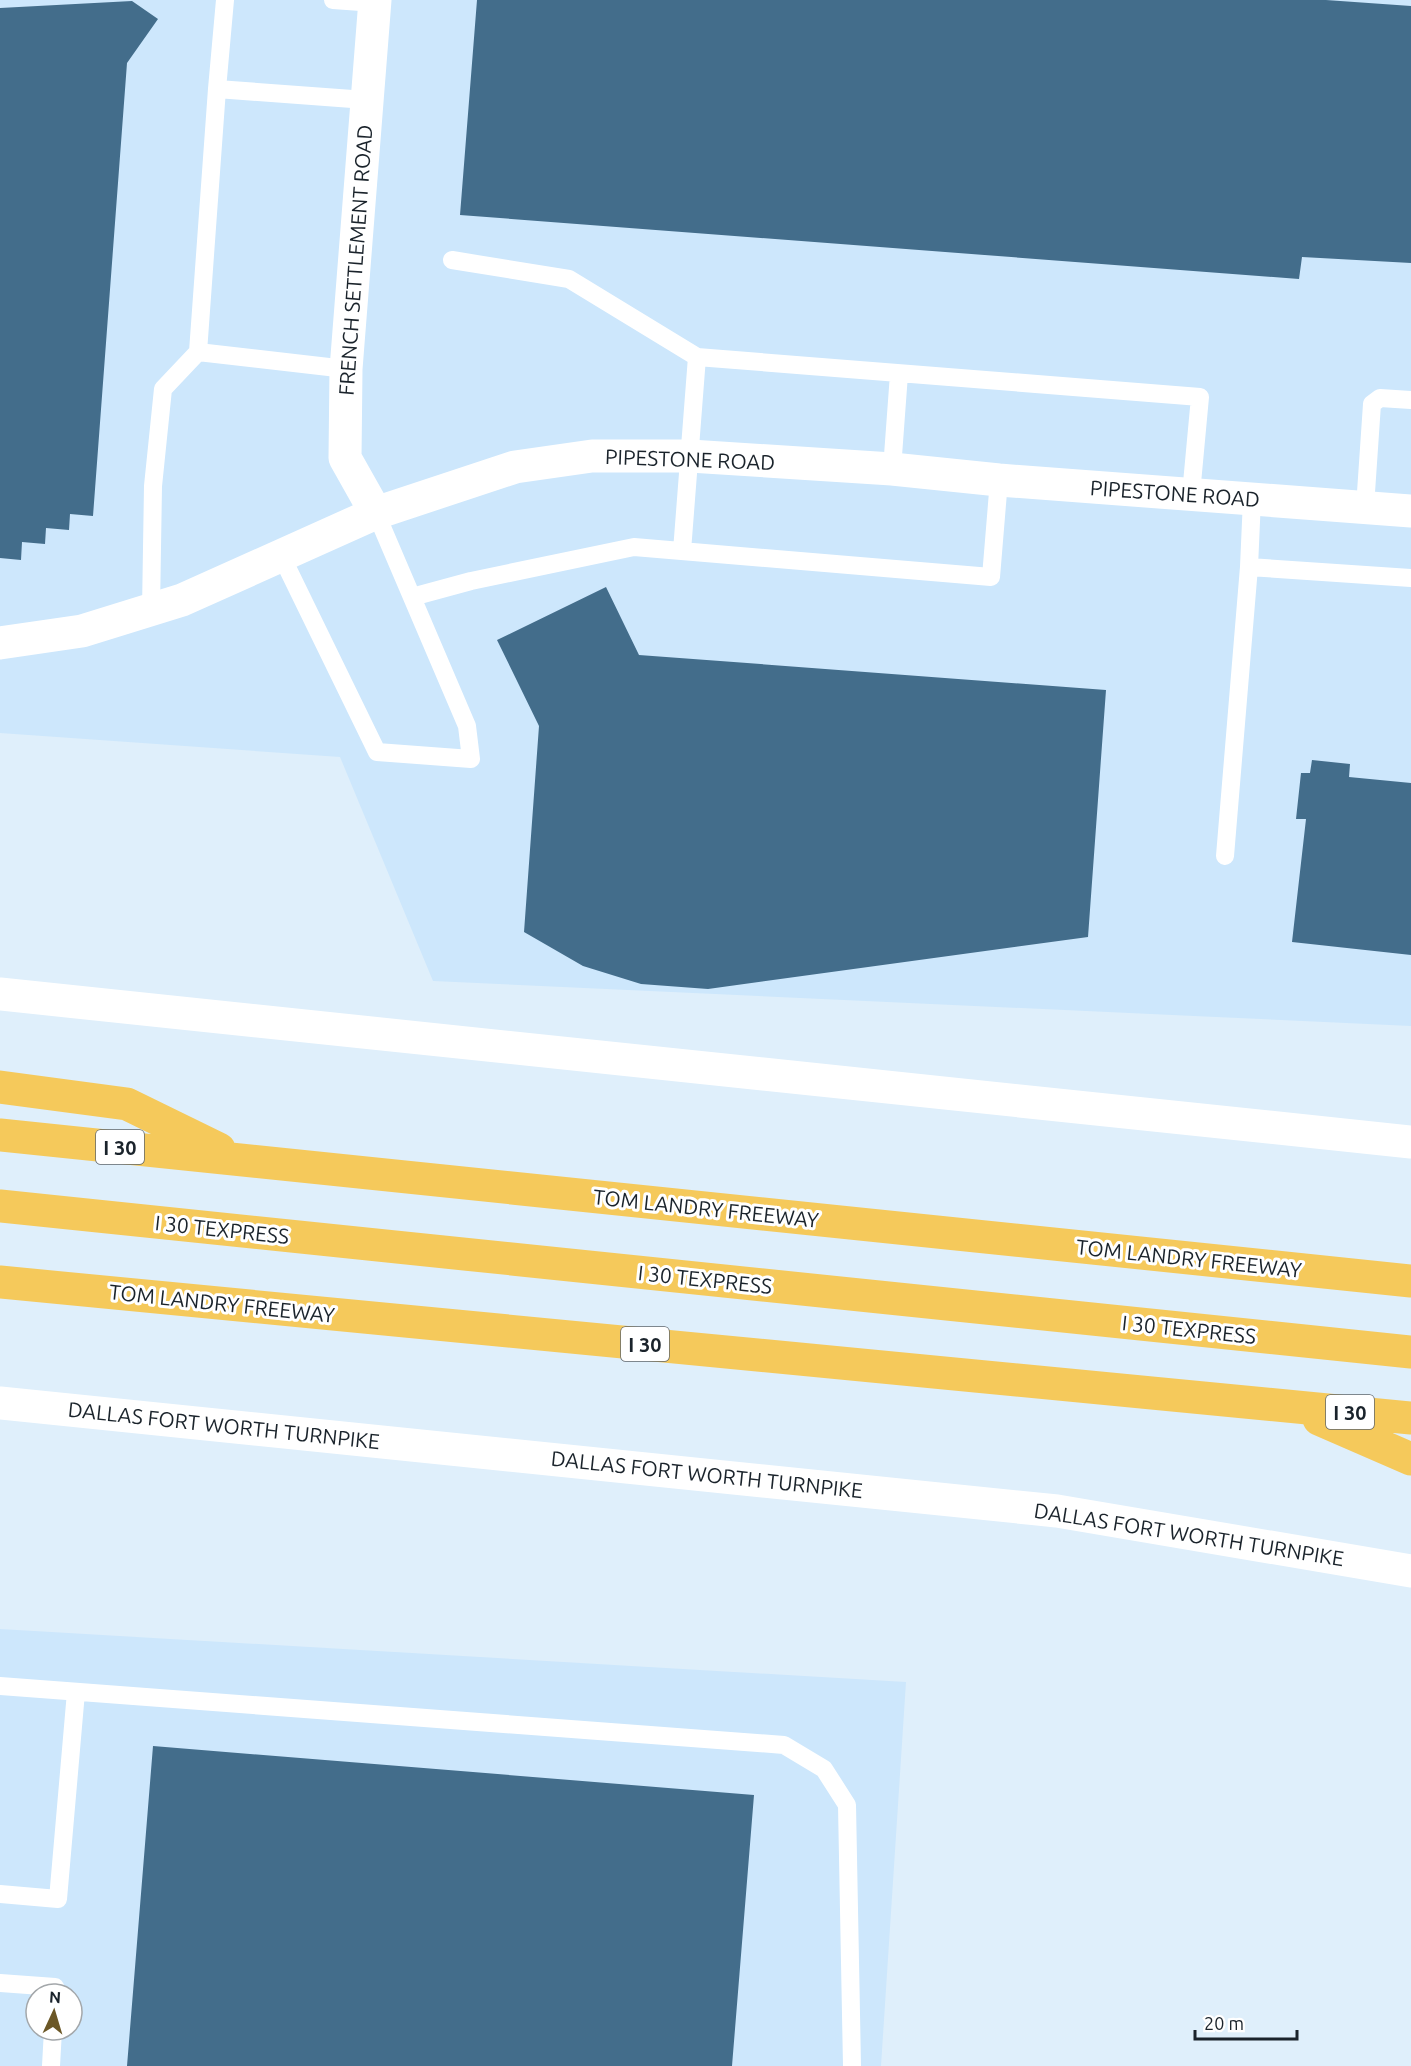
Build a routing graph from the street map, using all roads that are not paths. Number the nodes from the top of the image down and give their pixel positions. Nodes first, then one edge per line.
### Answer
1 (225, 0) edge
2 (333, 0) edge
3 (375, 2) edge
4 (217, 89) junction
5 (366, 100) junction
6 (452, 260) dead end
7 (198, 352) junction
8 (697, 357) junction
9 (346, 369) junction
10 (899, 374) junction
11 (1411, 400) edge
12 (690, 456) junction
13 (892, 469) junction
14 (999, 480) junction
15 (1191, 494) junction
16 (1252, 499) junction
17 (1365, 507) junction
18 (1411, 511) edge
19 (375, 513) junction
20 (682, 551) junction
21 (281, 555) junction
22 (1249, 567) junction
23 (1411, 578) edge
24 (412, 597) junction
25 (152, 610) junction
26 (0, 643) edge
27 (1225, 856) dead end
28 (0, 994) edge
29 (0, 1087) edge
30 (0, 1136) edge
31 (1411, 1142) edge
32 (240, 1159) junction
33 (0, 1206) edge
34 (0, 1281) edge
35 (1411, 1281) edge
36 (1411, 1352) edge
37 (0, 1403) edge
38 (1290, 1406) junction
39 (1411, 1419) edge
40 (1411, 1460) edge
41 (1411, 1571) edge
42 (0, 1686) edge
43 (76, 1692) junction
44 (0, 1894) edge
45 (0, 1983) edge
46 (24, 1985) edge
47 (52, 2042) edge
48 (51, 2066) edge
49 (852, 2066) edge

1 - 4 lane
2 - 3 lane
3 - 5 main road, FRENCH SETTLEMENT ROAD
4 - 5 lane
4 - 7 lane
5 - 9 main road, FRENCH SETTLEMENT ROAD
6 - 8 lane
7 - 9 lane
7 - 25 lane
8 - 10 lane
8 - 12 lane
9 - 19 main road, FRENCH SETTLEMENT ROAD
10 - 13 lane
10 - 15 lane
11 - 17 lane
12 - 13 main road, PIPESTONE ROAD
12 - 19 main road, PIPESTONE ROAD
12 - 20 lane
13 - 14 main road, PIPESTONE ROAD
14 - 15 main road, PIPESTONE ROAD
14 - 20 lane
15 - 16 main road, PIPESTONE ROAD
16 - 17 main road, PIPESTONE ROAD
16 - 22 lane
17 - 18 main road, PIPESTONE ROAD
19 - 21 main road, PIPESTONE ROAD
19 - 24 lane
20 - 24 lane
21 - 24 lane
21 - 25 main road, PIPESTONE ROAD
22 - 23 lane
22 - 27 lane
25 - 26 main road, PIPESTONE ROAD
28 - 31 main road
29 - 32 highway
30 - 32 highway, TOM LANDRY FREEWAY / I 30
32 - 35 highway, TOM LANDRY FREEWAY / I 30
33 - 36 highway, I 30 TEXPRESS
34 - 38 highway, TOM LANDRY FREEWAY / I 30
37 - 41 main road, DALLAS FORT WORTH TURNPIKE
38 - 39 highway, TOM LANDRY FREEWAY / I 30
38 - 40 highway
42 - 43 lane
43 - 44 lane
43 - 49 lane
45 - 46 lane
47 - 48 lane

